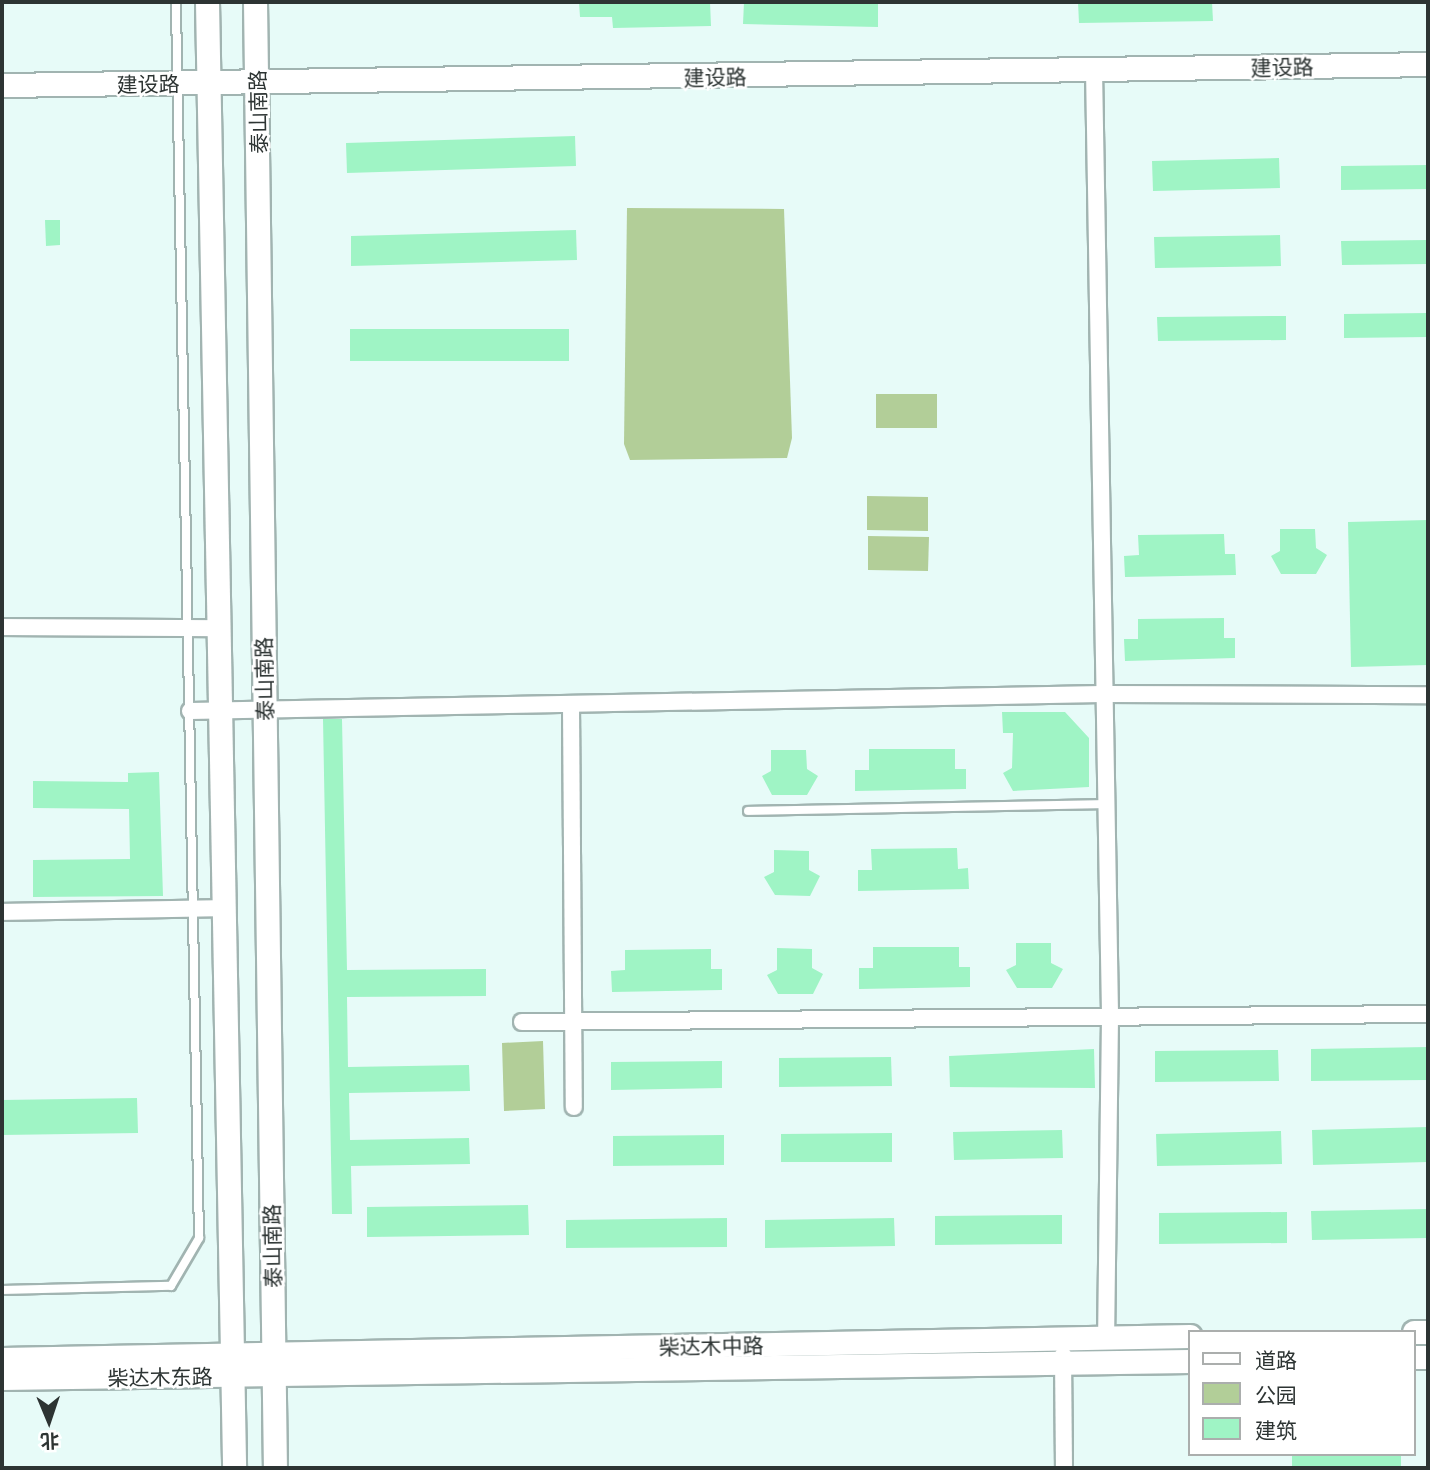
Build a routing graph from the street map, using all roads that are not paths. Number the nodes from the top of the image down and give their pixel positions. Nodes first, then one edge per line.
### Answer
1 (176, 2) edge
2 (207, 2) edge
3 (255, 2) edge
4 (1428, 64) edge
5 (1094, 69) junction
6 (176, 82) junction
7 (207, 83) junction
8 (2, 85) edge
9 (257, 85) junction
10 (188, 625) junction
11 (2, 627) edge
12 (218, 628) junction
13 (1102, 694) junction
14 (1428, 695) edge
15 (572, 706) junction
16 (264, 710) junction
17 (190, 711) junction
18 (219, 711) junction
19 (1105, 804) junction
20 (748, 811) dead end
21 (222, 908) junction
22 (194, 909) junction
23 (2, 912) edge
24 (1428, 1014) edge
25 (1110, 1017) junction
26 (573, 1021) junction
27 (522, 1022) dead end
28 (574, 1107) dead end
29 (2, 1290) edge
30 (1188, 1336) edge
31 (1063, 1337) junction
32 (1106, 1337) junction
33 (2, 1359) edge
34 (1188, 1361) edge
35 (1064, 1363) junction
36 (233, 1365) junction
37 (273, 1366) junction
38 (2, 1378) edge
39 (234, 1468) edge
40 (275, 1468) edge
41 (1064, 1468) edge

1 - 6 lane
2 - 7 street, 泰山南路
3 - 9 street, 泰山南路
4 - 5 street, 建设路
5 - 9 street, 建设路
5 - 13 street
6 - 7 street, 建设路
6 - 8 street, 建设路
6 - 10 lane
7 - 9 street, 建设路
7 - 12 street, 泰山南路
9 - 16 street, 泰山南路
10 - 11 street
10 - 12 street
10 - 17 lane
12 - 18 street, 泰山南路
13 - 14 street
13 - 15 street
13 - 19 street
15 - 16 street
15 - 26 street
16 - 18 street
16 - 37 street, 泰山南路
17 - 18 street
17 - 22 lane
18 - 21 street, 泰山南路
19 - 20 lane
19 - 25 street
21 - 22 street
21 - 36 street, 泰山南路
22 - 23 street
22 - 29 lane
24 - 25 street
25 - 26 street
25 - 32 street
26 - 27 street
26 - 28 street
30 - 32 street, 柴达木中路
31 - 32 street, 柴达木中路
31 - 35 street
31 - 37 street, 柴达木中路
33 - 36 street, 柴达木东路
34 - 35 street, 柴达木中路
35 - 37 street, 柴达木中路
35 - 41 street
36 - 37 street, 柴达木中路
36 - 38 street, 柴达木东路
36 - 39 street, 泰山南路
37 - 40 street, 泰山南路

